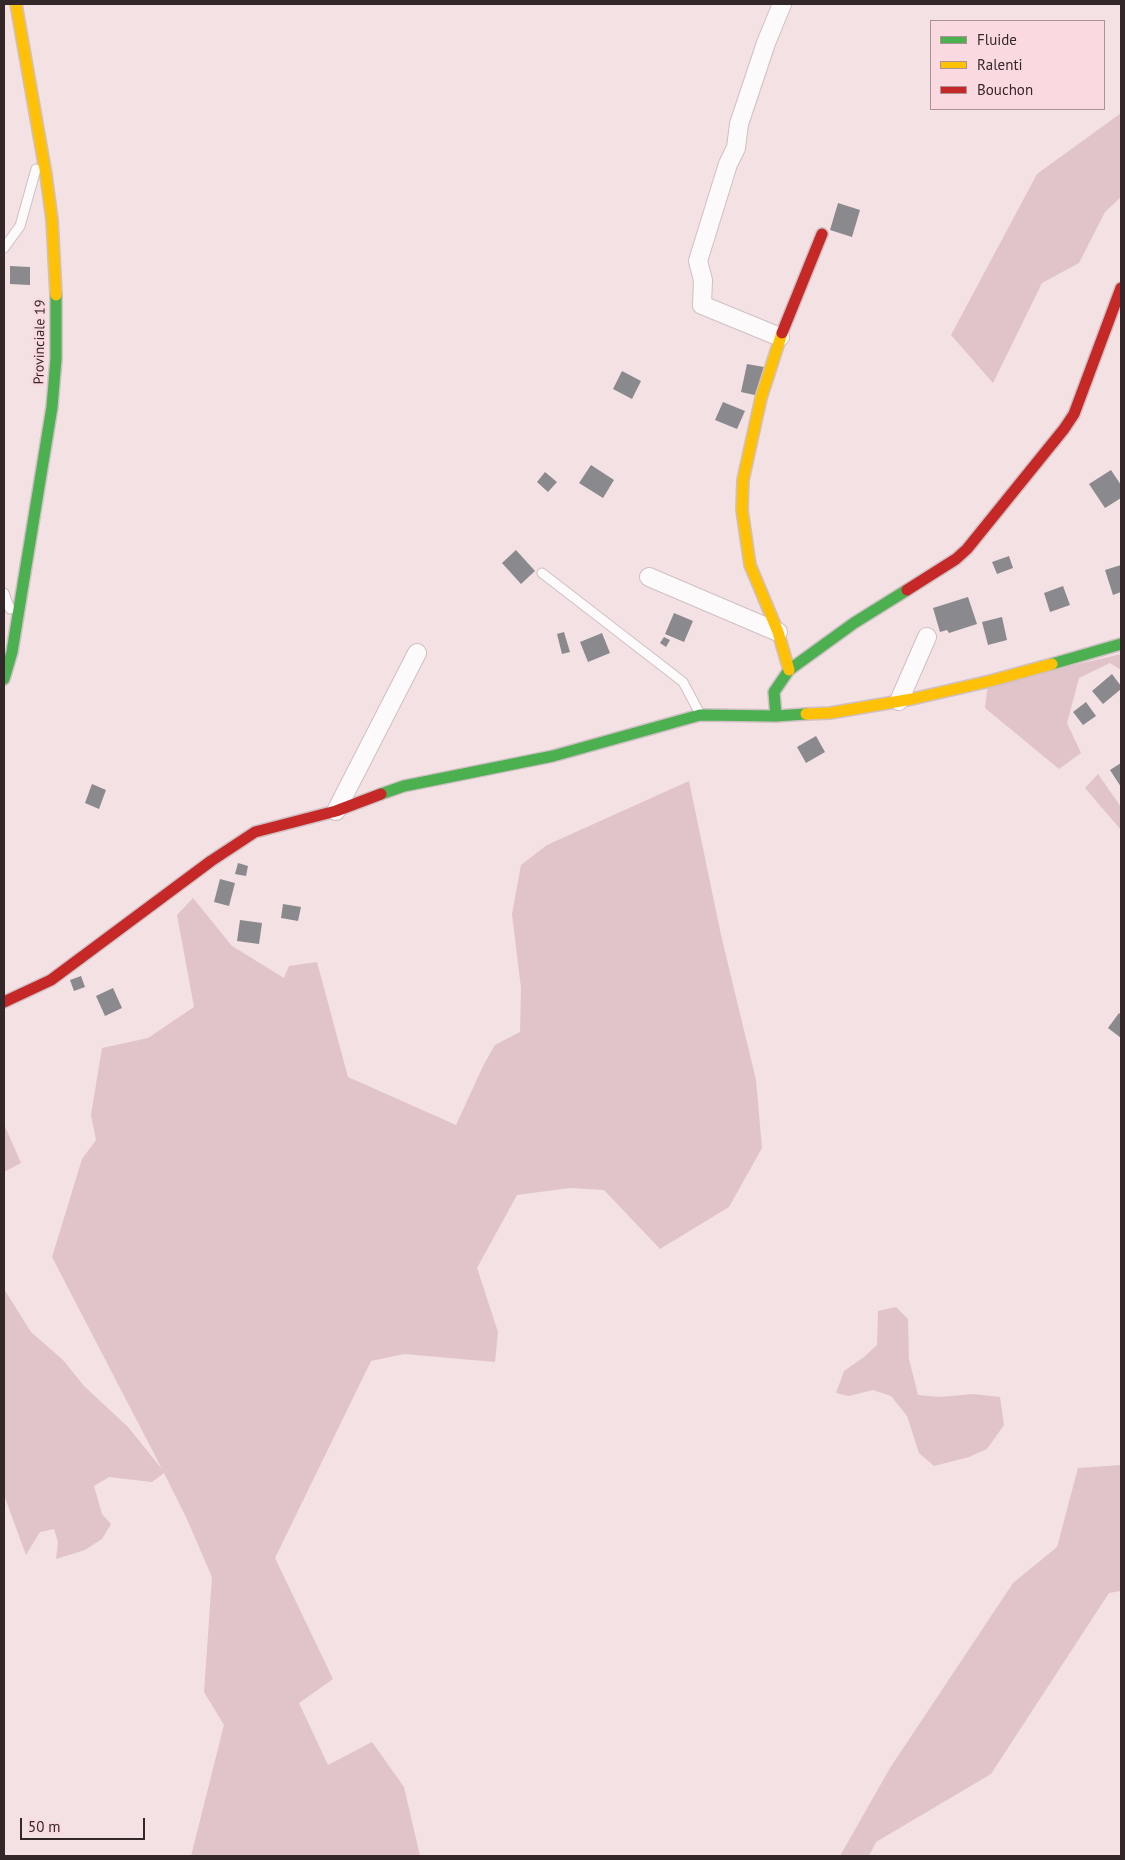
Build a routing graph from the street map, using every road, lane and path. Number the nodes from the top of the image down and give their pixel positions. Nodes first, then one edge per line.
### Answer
1 (16, 4) edge
2 (782, 4) edge
3 (34, 111) junction
4 (822, 234) dead end
5 (4, 248) edge
6 (1121, 288) edge
7 (780, 337) junction
8 (542, 573) dead end
9 (649, 577) dead end
10 (4, 593) edge
11 (778, 632) junction
12 (927, 637) dead end
13 (1117, 649) edge
14 (8, 650) edge
15 (417, 653) dead end
16 (789, 670) junction
17 (4, 679) edge
18 (899, 701) junction
19 (700, 715) junction
20 (776, 716) junction
21 (336, 811) junction
22 (4, 1002) edge

1 - 3 street, Provinciale 19
2 - 7 street
3 - 5 lane
3 - 14 street, Provinciale 19
4 - 7 street
6 - 16 street
7 - 11 street
8 - 19 lane
9 - 11 street
10 - 14 lane
11 - 16 street
12 - 18 street
13 - 18 street
14 - 17 street, Provinciale 19
15 - 21 street
16 - 20 street
18 - 20 street
19 - 20 street
19 - 21 street
21 - 22 street

